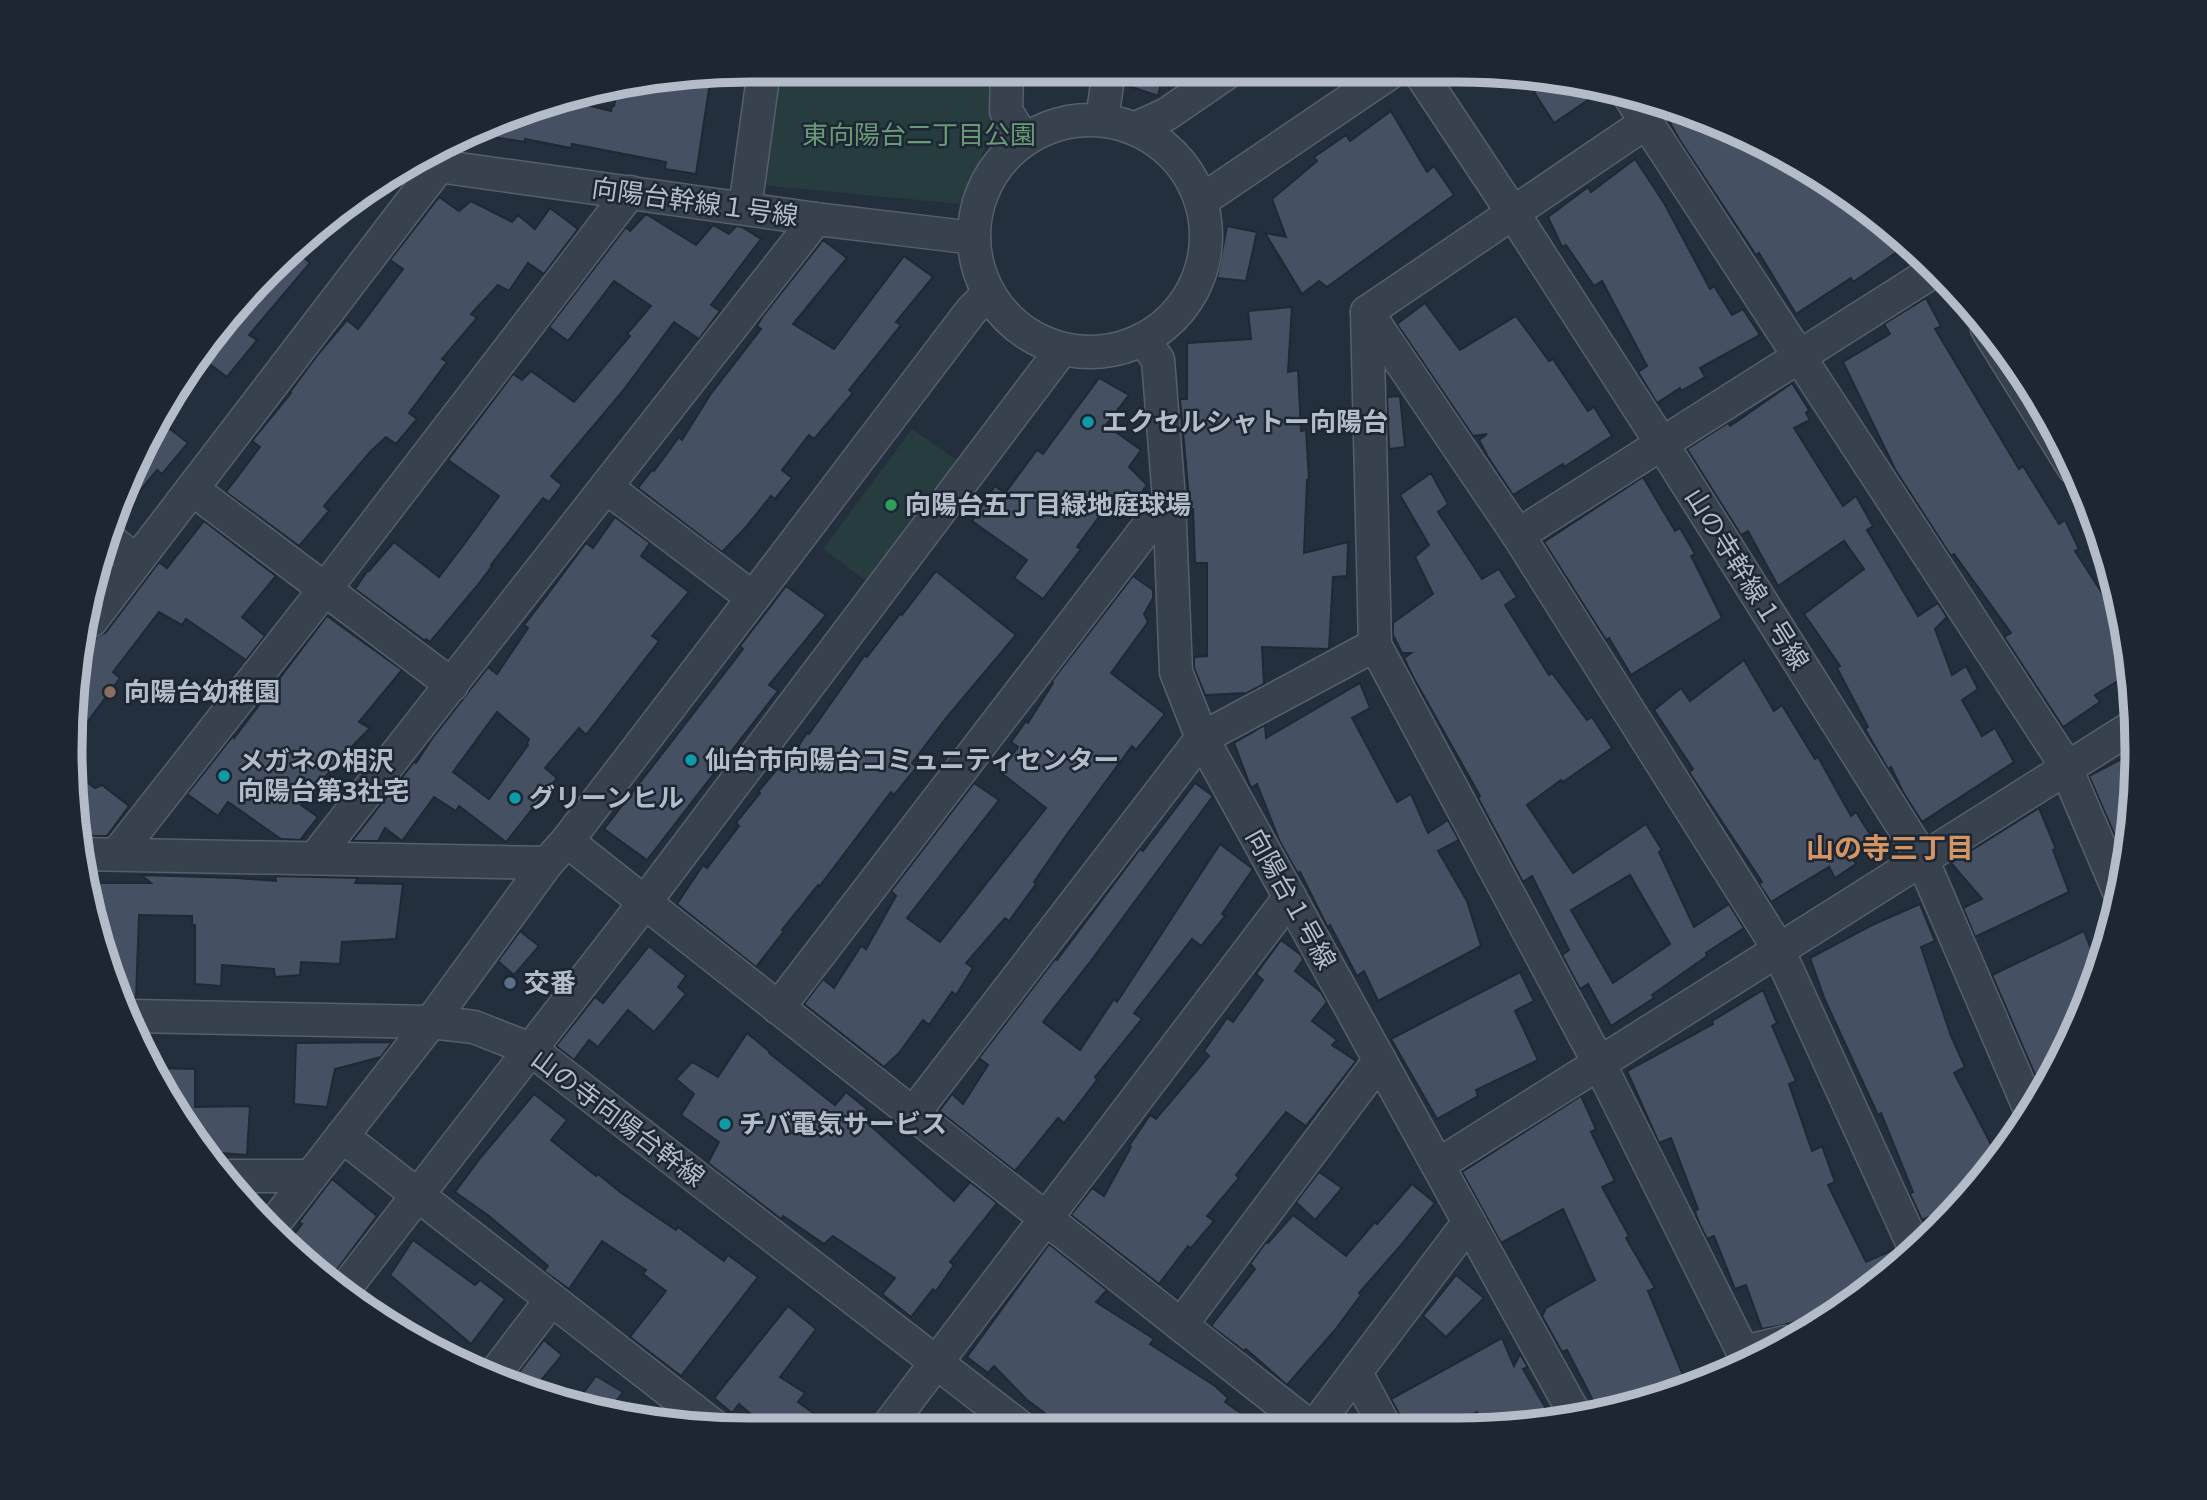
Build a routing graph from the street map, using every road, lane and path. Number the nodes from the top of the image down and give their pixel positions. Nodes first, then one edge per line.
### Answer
1 (762, 82) edge
2 (1007, 82) edge
3 (1107, 82) edge
4 (1214, 82) edge
5 (1376, 82) edge
6 (1426, 82) edge
7 (1637, 107) edge
8 (1102, 120) junction
9 (1647, 122) junction
10 (1136, 128) junction
11 (1024, 140) junction
12 (429, 165) edge
13 (426, 167) edge
14 (630, 192) junction
15 (1201, 201) junction
16 (745, 208) junction
17 (1513, 212) junction
18 (816, 219) junction
19 (974, 238) junction
20 (1927, 276) edge
21 (989, 293) junction
22 (1367, 312) junction
23 (1143, 339) junction
24 (1062, 349) junction
25 (1799, 357) junction
26 (1662, 444) junction
27 (606, 487) junction
28 (192, 489) junction
29 (1169, 499) junction
30 (1518, 535) junction
31 (115, 544) edge
32 (136, 561) junction
33 (325, 589) junction
34 (753, 598) junction
35 (96, 614) edge
36 (1375, 645) junction
37 (452, 685) junction
38 (2124, 731) edge
39 (1202, 738) junction
40 (2066, 768) junction
41 (557, 852) junction
42 (91, 854) edge
43 (117, 854) junction
44 (315, 859) junction
45 (1922, 859) junction
46 (2113, 877) edge
47 (1290, 897) junction
48 (645, 902) junction
49 (1778, 950) junction
50 (778, 1008) junction
51 (138, 1016) edge
52 (431, 1022) junction
53 (530, 1049) junction
54 (1380, 1060) junction
55 (1599, 1063) junction
56 (2026, 1099) edge
57 (913, 1114) junction
58 (342, 1136) junction
59 (1438, 1165) junction
60 (311, 1176) junction
61 (237, 1177) edge
62 (417, 1195) junction
63 (1045, 1218) junction
64 (276, 1220) edge
65 (1469, 1222) junction
66 (1911, 1239) edge
67 (349, 1284) edge
68 (551, 1300) junction
69 (1181, 1325) junction
70 (1743, 1353) edge
71 (937, 1362) junction
72 (499, 1369) edge
73 (1356, 1373) junction
74 (1571, 1408) edge
75 (700, 1415) edge
76 (894, 1418) edge
77 (1009, 1418) edge
78 (1297, 1418) edge
79 (1321, 1418) edge
80 (1380, 1418) edge

1 - 16 street
2 - 11 street
3 - 8 street
4 - 10 street
5 - 15 street
6 - 17 street, 山の寺幹線１号線
7 - 9 street
8 - 10 street
8 - 11 street
9 - 17 street
9 - 25 street
10 - 15 street
11 - 19 street
12 - 14 street, 向陽台幹線１号線
13 - 28 street
14 - 16 street, 向陽台幹線１号線
14 - 33 street
15 - 23 street
16 - 18 street, 向陽台幹線１号線
17 - 22 street
17 - 26 street, 山の寺幹線１号線
18 - 19 street, 向陽台幹線１号線
18 - 27 street
19 - 21 street
20 - 25 street
21 - 24 street
21 - 34 street
22 - 30 street
22 - 36 street
23 - 24 street
23 - 29 street, 向陽台１号線
24 - 48 street
25 - 26 street
25 - 40 street
26 - 30 street
26 - 45 street, 山の寺幹線１号線
27 - 34 street
27 - 37 street
28 - 32 street
28 - 33 street
29 - 39 street, 向陽台１号線
29 - 50 street
30 - 49 street
31 - 32 street
32 - 35 street
33 - 37 street
33 - 43 street
34 - 41 street
36 - 39 street
36 - 55 street
37 - 44 street
38 - 40 street
39 - 47 street, 向陽台１号線
39 - 57 street
40 - 45 street
40 - 46 street
41 - 44 street
41 - 48 street
41 - 52 street
42 - 43 street
43 - 44 street
45 - 49 street
45 - 56 street, 山の寺幹線１号線
47 - 54 street, 向陽台１号線
47 - 63 street
48 - 50 street
48 - 53 street
49 - 55 street
49 - 66 street
50 - 57 street
51 - 52 street, 山の寺向陽台幹線
52 - 53 street, 山の寺向陽台幹線
52 - 58 street
53 - 62 street
53 - 71 street, 山の寺向陽台幹線
54 - 59 street, 向陽台１号線
54 - 69 street
55 - 59 street
55 - 70 street
57 - 63 street
58 - 60 street
58 - 62 street
59 - 65 street, 向陽台１号線
60 - 61 street
60 - 64 street
62 - 67 street
62 - 68 street
63 - 69 street
63 - 71 street
65 - 73 street
65 - 74 street, 向陽台１号線
68 - 72 street
68 - 75 street
69 - 78 street
71 - 76 street
71 - 77 street, 山の寺向陽台幹線
73 - 79 street
73 - 80 street

